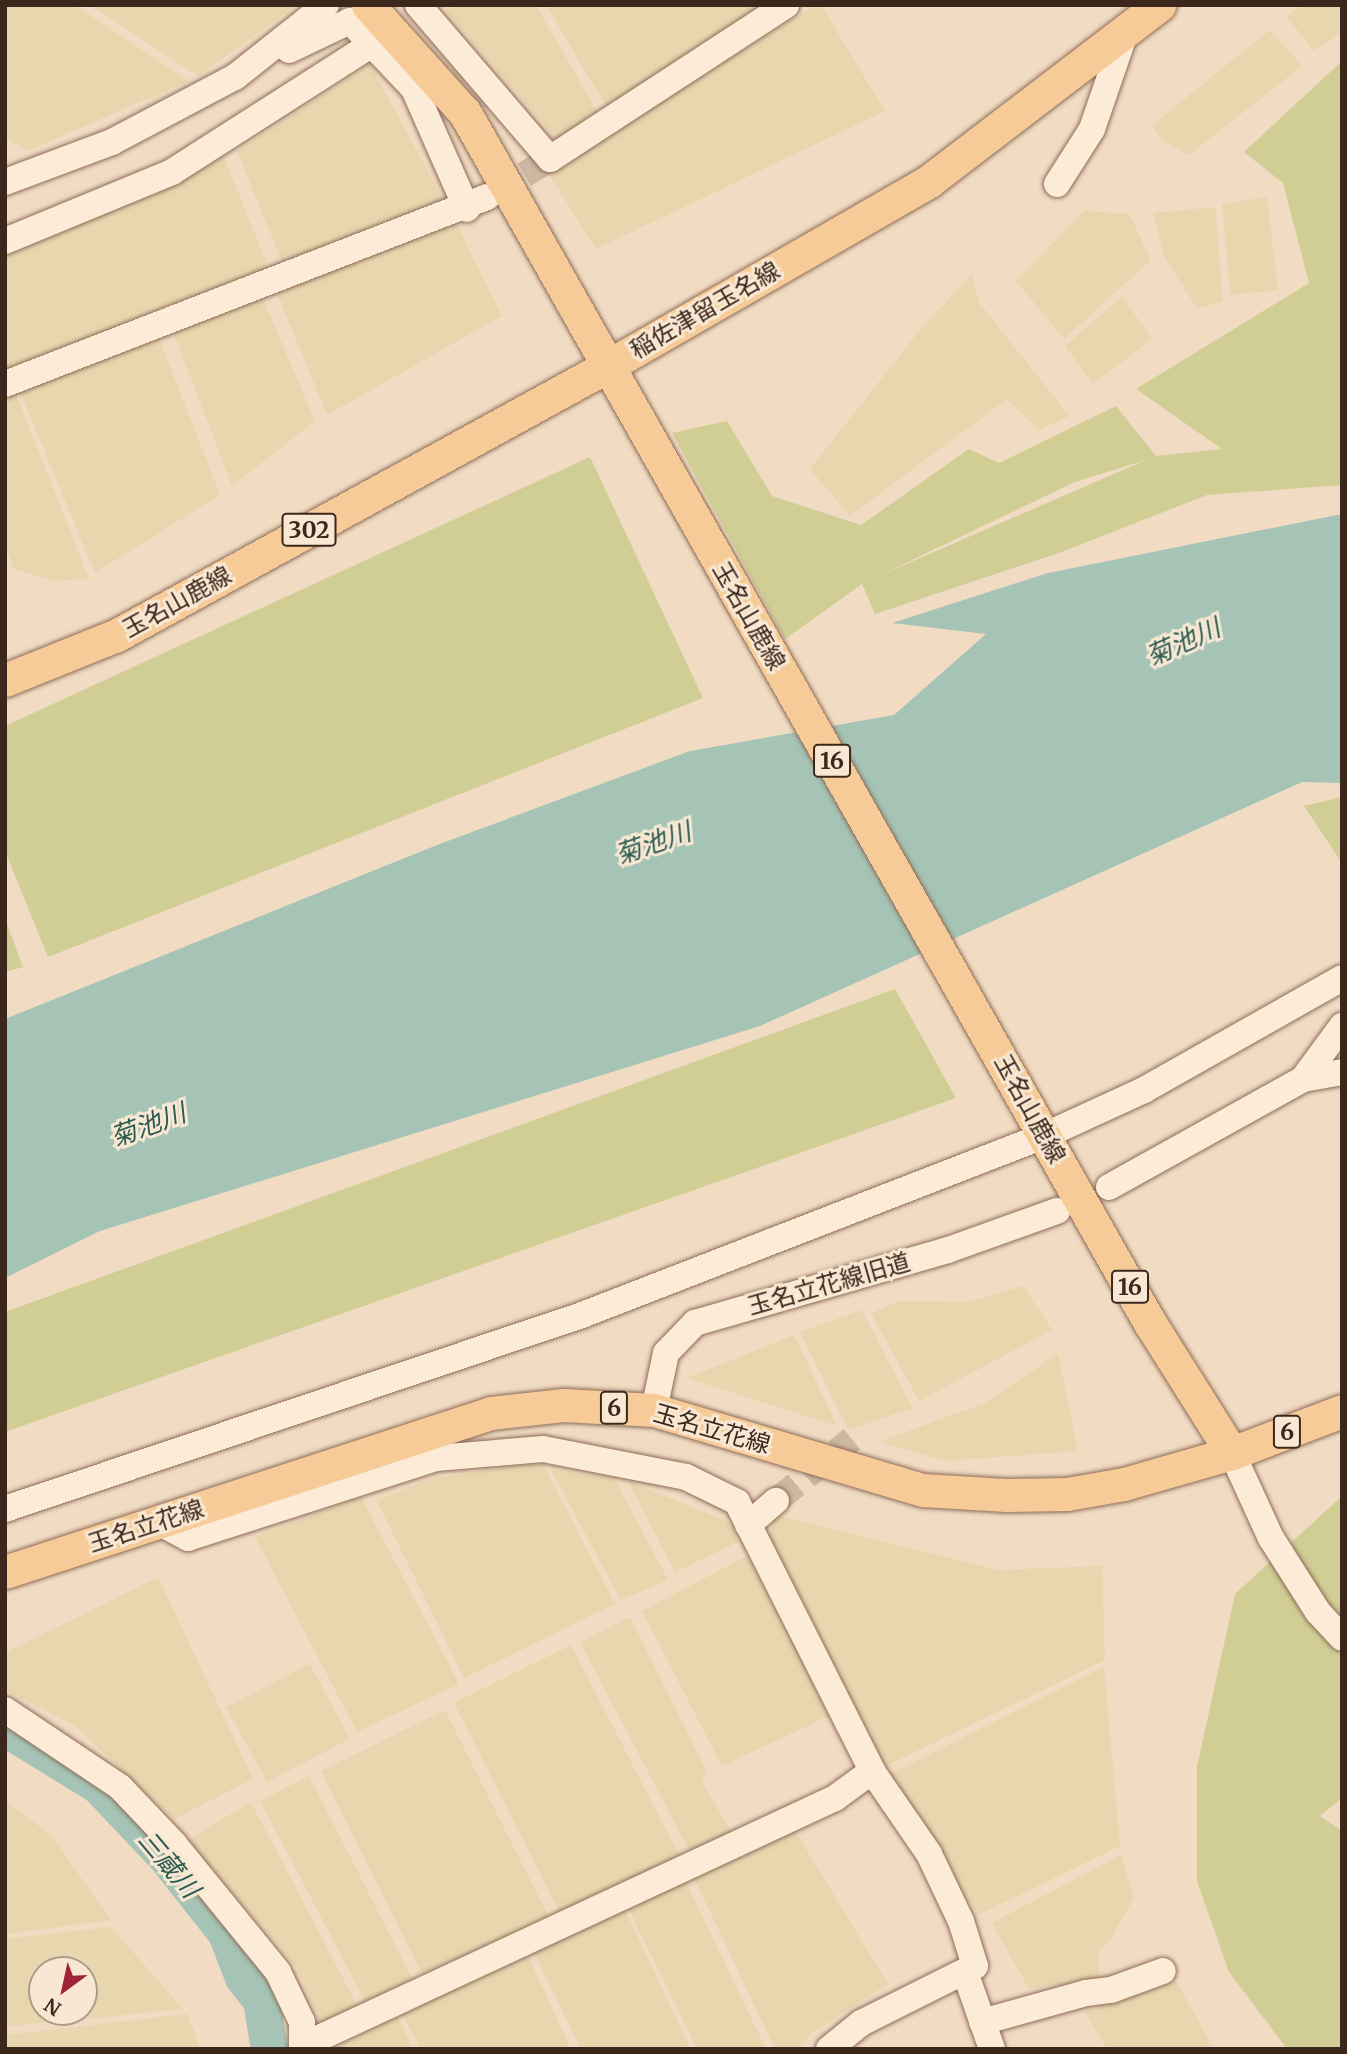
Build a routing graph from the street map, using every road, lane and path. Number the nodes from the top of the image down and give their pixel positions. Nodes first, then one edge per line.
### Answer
1 (326, 5) edge
2 (368, 5) edge
3 (418, 5) edge
4 (786, 5) edge
5 (1159, 5) edge
6 (1126, 30) junction
7 (374, 43) junction
8 (235, 77) junction
9 (5, 182) edge
10 (1058, 184) dead end
11 (5, 241) edge
12 (607, 367) junction
13 (5, 384) edge
14 (5, 680) edge
15 (1342, 978) edge
16 (1342, 1026) edge
17 (1342, 1072) edge
18 (1303, 1079) junction
19 (1040, 1126) junction
20 (1109, 1186) dead end
21 (1057, 1211) dead end
22 (654, 1410) junction
23 (1342, 1411) edge
24 (1232, 1453) junction
25 (776, 1501) tunnel mouth
26 (5, 1509) edge
27 (160, 1523) junction
28 (748, 1525) junction
29 (5, 1572) edge
30 (1342, 1638) edge
31 (5, 1710) edge
32 (872, 1771) junction
33 (1163, 1971) dead end
34 (965, 1972) junction
35 (982, 2022) junction
36 (302, 2048) edge
37 (829, 2049) edge
38 (992, 2049) edge

1 - 8 street
2 - 12 main road, 稲佐津留玉名線
3 - 4 street
5 - 6 main road, 稲佐津留玉名線 / 302
6 - 10 street
6 - 12 main road, 稲佐津留玉名線 / 302
7 - 8 street
7 - 11 street
7 - 13 street
8 - 9 street
12 - 14 main road, 玉名山鹿線 / 302
12 - 19 main road, 玉名山鹿線 / 16
15 - 19 street
16 - 18 street
17 - 18 street
18 - 20 street
19 - 24 main road, 玉名山鹿線 / 16
19 - 26 street
21 - 22 street, 玉名立花線旧道
22 - 24 main road, 玉名立花線 / 6
22 - 27 main road, 玉名立花線 / 6
23 - 24 main road, 玉名立花線 / 6
24 - 30 street
25 - 28 street
27 - 28 street
27 - 29 main road, 玉名立花線 / 6
28 - 32 street
31 - 36 street
32 - 34 street
32 - 36 street
33 - 35 street
34 - 35 street
34 - 37 street
35 - 38 street

